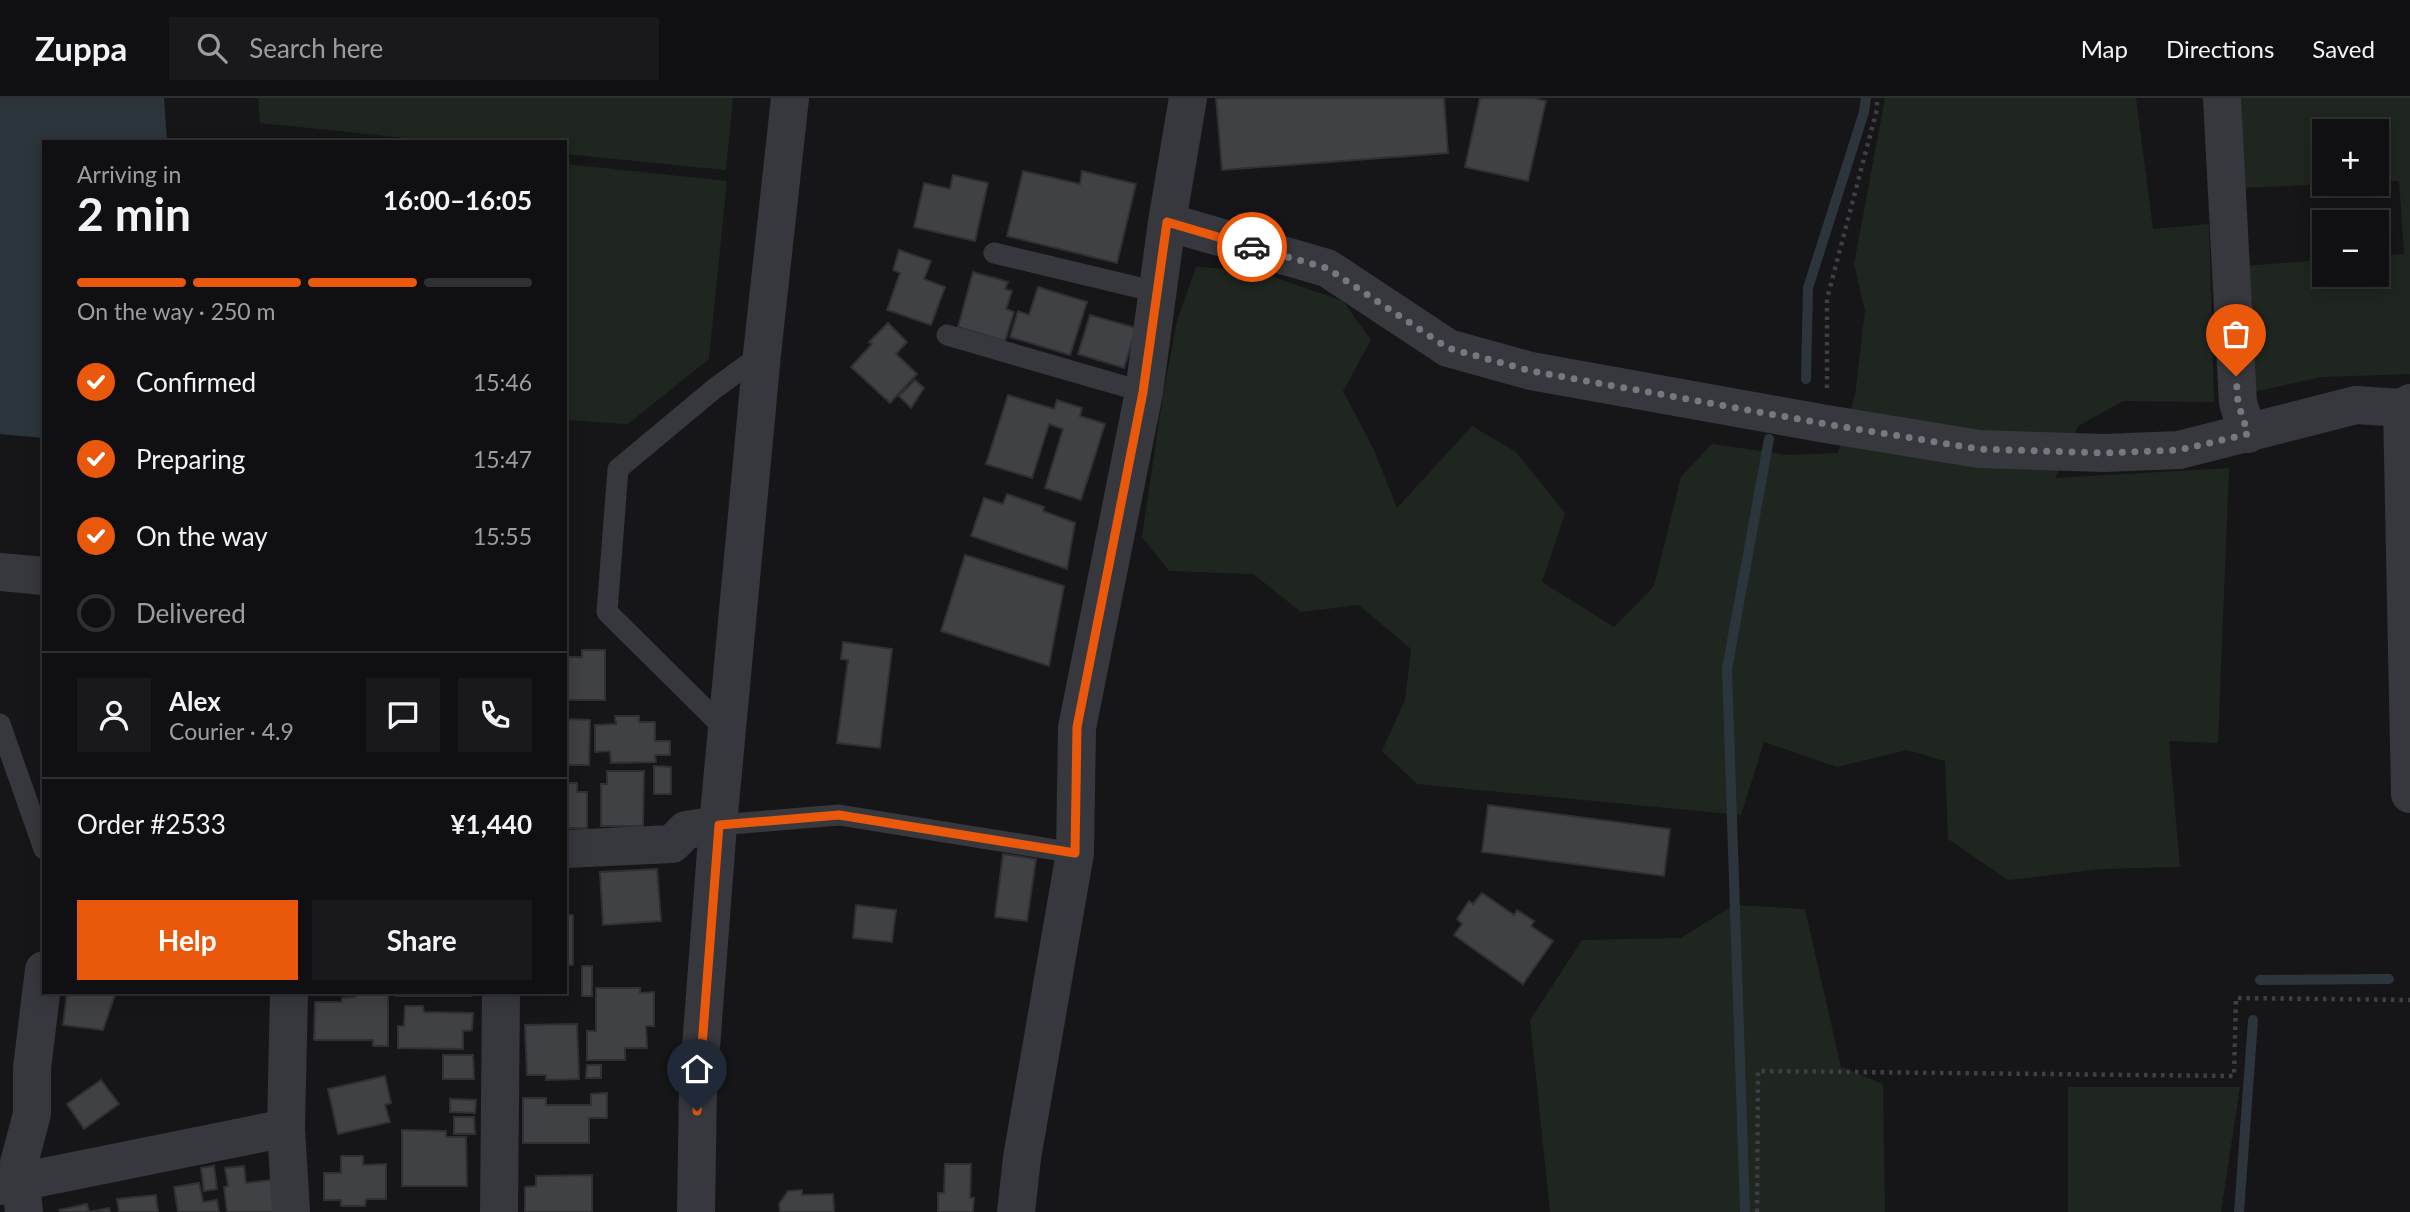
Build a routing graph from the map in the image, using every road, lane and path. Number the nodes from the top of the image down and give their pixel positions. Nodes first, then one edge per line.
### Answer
1 (790, 98) edge
2 (1188, 98) edge
3 (1877, 98) edge
4 (2222, 98) edge
5 (1167, 222) junction
6 (994, 253) dead end
7 (1157, 292) junction
8 (947, 335) dead end
9 (762, 354) junction
10 (1143, 392) junction
11 (2406, 406) edge
12 (1826, 424) junction
13 (2248, 434) junction
14 (0, 572) edge
15 (42, 576) edge
16 (0, 724) edge
17 (728, 732) junction
18 (2410, 794) edge
19 (719, 825) junction
20 (42, 843) edge
21 (567, 849) edge
22 (1075, 853) junction
23 (42, 986) edge
24 (289, 994) edge
25 (501, 994) edge
26 (2410, 1000) edge
27 (286, 1128) junction
28 (15, 1194) edge
29 (290, 1212) edge
30 (499, 1212) edge
31 (696, 1212) edge
32 (1016, 1212) edge
33 (1757, 1212) edge

1 - 9 street
2 - 5 street
3 - 12 path
4 - 13 street
5 - 7 street
5 - 12 street
6 - 7 lane
7 - 10 street
8 - 10 lane
9 - 17 street
9 - 17 lane
10 - 22 street
11 - 13 street
11 - 18 street
12 - 13 street
14 - 15 street
16 - 20 lane
17 - 19 street
19 - 21 street
19 - 22 lane
19 - 31 street
22 - 32 street
23 - 28 street
24 - 27 street
25 - 30 street
26 - 33 path
27 - 28 street
27 - 29 street

